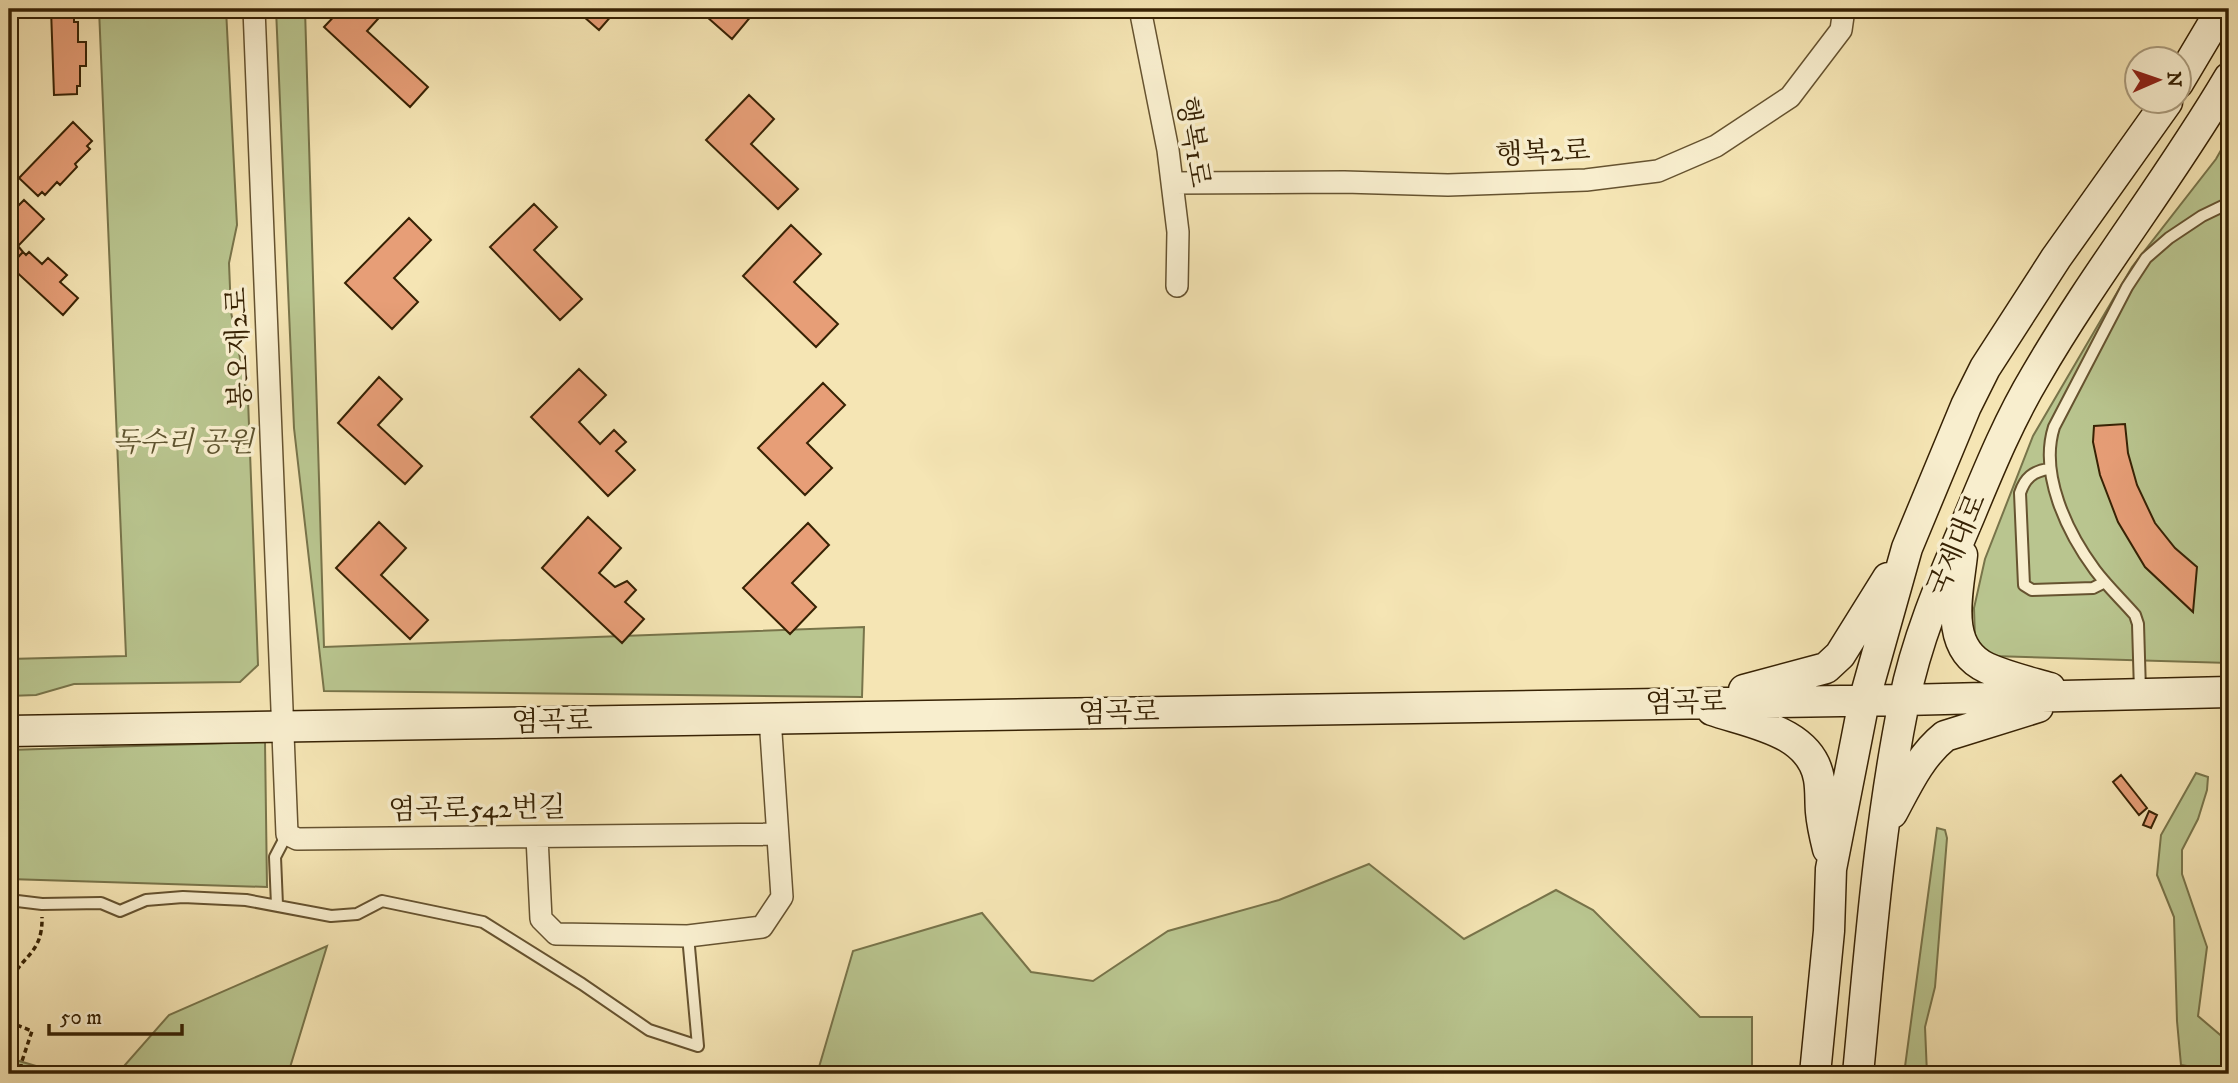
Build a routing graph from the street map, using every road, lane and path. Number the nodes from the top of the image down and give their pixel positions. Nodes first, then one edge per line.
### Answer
1 (254, 9) edge
2 (1140, 9) edge
3 (1844, 9) edge
4 (2222, 9) edge
5 (2192, 61) edge
6 (2229, 78) edge
7 (2157, 116) edge
8 (1172, 183) junction
9 (2229, 203) edge
10 (1177, 286) dead end
11 (2049, 469) junction
12 (1964, 527) junction
13 (1907, 548) junction
14 (2105, 582) junction
15 (2229, 692) edge
16 (2140, 694) junction
17 (2077, 696) junction
18 (1904, 700) junction
19 (1864, 701) junction
20 (1692, 703) junction
21 (771, 718) junction
22 (282, 726) junction
23 (9, 731) edge
24 (287, 834) junction
25 (777, 834) junction
26 (1880, 835) junction
27 (537, 837) junction
28 (1831, 869) junction
29 (9, 900) edge
30 (42, 904) junction
31 (277, 905) junction
32 (688, 936) junction
33 (9, 985) edge
34 (9, 1022) edge
35 (21, 1074) edge
36 (1815, 1074) edge
37 (1858, 1074) edge

1 - 22 street, 봉오재2로
2 - 8 street, 행복1로
3 - 8 street, 행복2로
4 - 5 main road
6 - 12 main road, 국제대로
7 - 13 main road, 국제대로
8 - 10 street, 행복1로
9 - 11 lane
11 - 14 lane
11 - 14 lane
12 - 17 main road
12 - 18 main road, 국제대로
13 - 19 main road, 국제대로
13 - 20 main road
14 - 16 lane
15 - 16 main road, 염곡로
16 - 17 main road, 염곡로
17 - 18 main road, 염곡로
17 - 26 main road
18 - 19 main road, 염곡로
18 - 26 main road, 국제대로
19 - 20 main road, 염곡로
19 - 28 main road, 국제대로
20 - 21 main road, 염곡로
20 - 28 main road
21 - 22 main road, 염곡로
21 - 25 street
22 - 23 main road, 염곡로
22 - 24 street
24 - 27 street, 염곡로542번길
24 - 31 lane
25 - 27 street, 염곡로542번길
25 - 32 street
26 - 37 main road, 국제대로
27 - 32 street
28 - 36 main road, 국제대로
29 - 30 lane
30 - 31 lane
30 - 33 path
31 - 32 lane
34 - 35 path

